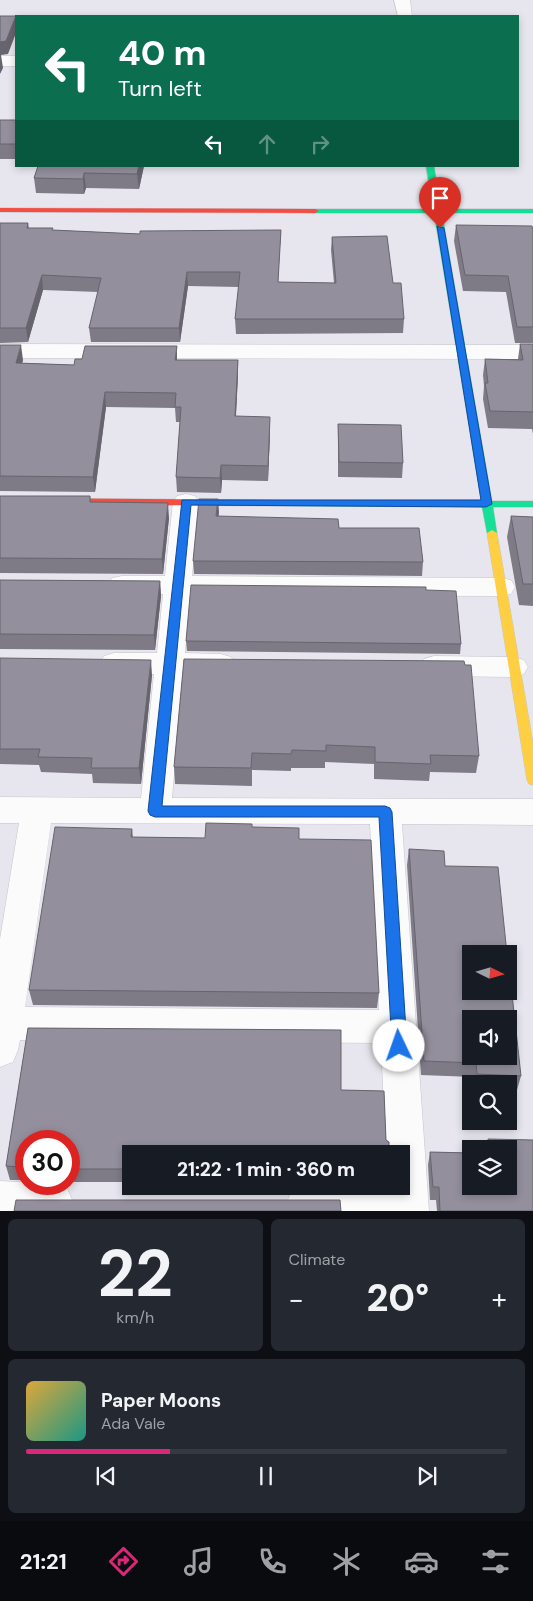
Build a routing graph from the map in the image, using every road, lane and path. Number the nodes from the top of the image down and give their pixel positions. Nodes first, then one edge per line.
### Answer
1 (402, 0) edge
2 (405, 15) edge
3 (0, 61) edge
4 (15, 61) edge
5 (430, 167) edge
6 (0, 210) edge
7 (437, 210) junction
8 (533, 211) edge
9 (0, 351) edge
10 (461, 352) junction
11 (533, 352) edge
12 (0, 501) edge
13 (186, 502) junction
14 (486, 504) junction
15 (533, 504) edge
16 (99, 584) edge
17 (178, 585) junction
18 (501, 587) junction
19 (90, 662) edge
20 (170, 663) junction
21 (248, 664) edge
22 (406, 666) edge
23 (514, 667) junction
24 (527, 714) edge
25 (533, 780) edge
26 (0, 810) edge
27 (37, 810) junction
28 (155, 811) junction
29 (385, 812) junction
30 (533, 812) edge
31 (398, 1027) junction
32 (2, 1037) edge
33 (0, 1201) edge
34 (90, 1203) edge
35 (270, 1208) edge
36 (390, 1211) edge
37 (409, 1211) edge

1 - 2 street
3 - 4 street
5 - 7 street
6 - 7 street
7 - 8 street
7 - 10 street
9 - 10 street
10 - 11 street
10 - 14 street
12 - 13 street
13 - 14 street
13 - 17 street
14 - 15 street
14 - 18 street
16 - 17 street
17 - 18 street
17 - 20 street
18 - 23 street
19 - 20 street
20 - 21 street
20 - 28 street
22 - 23 street
23 - 24 street
24 - 25 street
26 - 27 street
27 - 28 street
27 - 32 street
28 - 29 street
29 - 30 street
29 - 31 street
31 - 32 street
31 - 37 street
33 - 34 street
35 - 36 street

